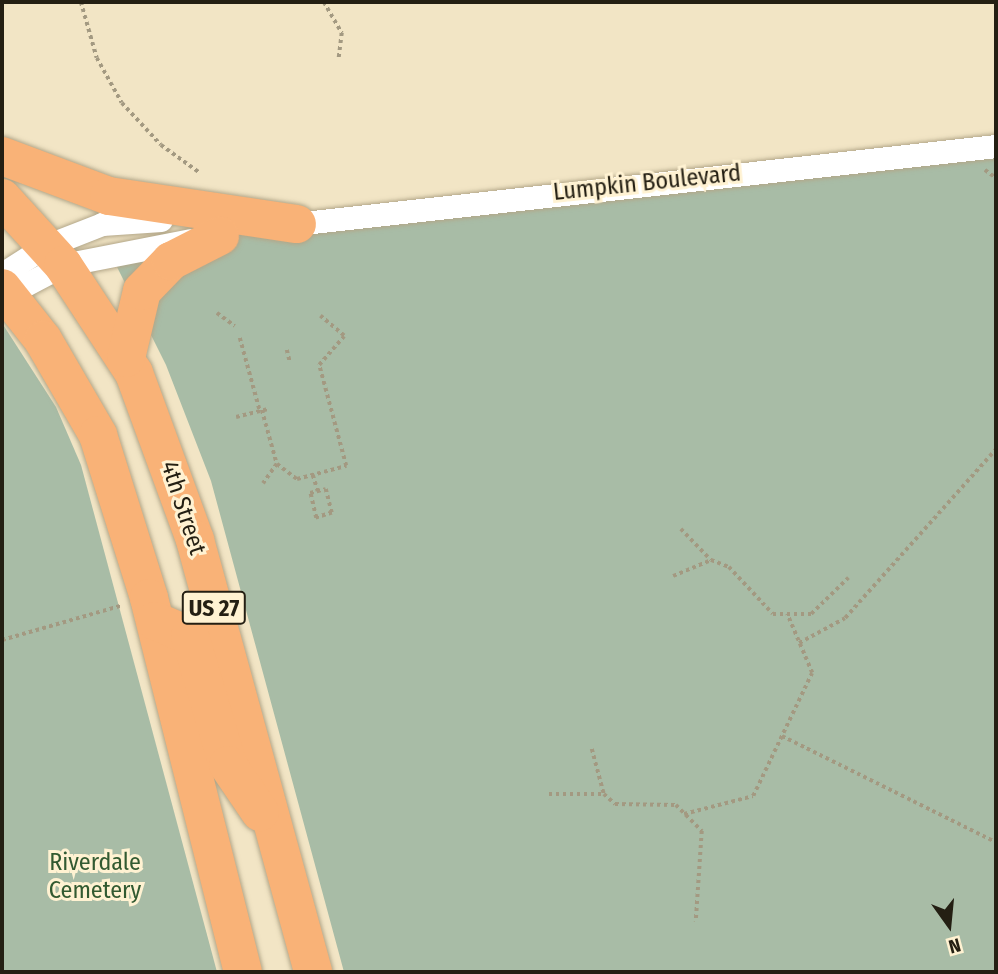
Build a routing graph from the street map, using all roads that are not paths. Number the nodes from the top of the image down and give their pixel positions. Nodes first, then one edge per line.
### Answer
1 (996, 146) edge
2 (2, 156) edge
3 (2, 198) edge
4 (297, 224) junction
5 (220, 236) junction
6 (55, 256) junction
7 (4, 285) edge
8 (126, 358) junction
9 (152, 609) junction
10 (275, 833) junction
11 (243, 972) edge
12 (313, 972) edge

1 - 4 street, Lumpkin Boulevard
2 - 4 highway
3 - 6 highway, US 27
4 - 5 street, Lumpkin Boulevard
4 - 6 street, Lumpkin Boulevard
5 - 6 street, Lumpkin Boulevard
5 - 8 highway
6 - 7 street, Lumpkin Boulevard
6 - 8 highway, 4th Street / US 27
7 - 9 highway, US 27
8 - 10 highway, 4th Street / US 27
9 - 10 highway
9 - 11 highway, US 27
10 - 12 highway, 4th Street / US 27

